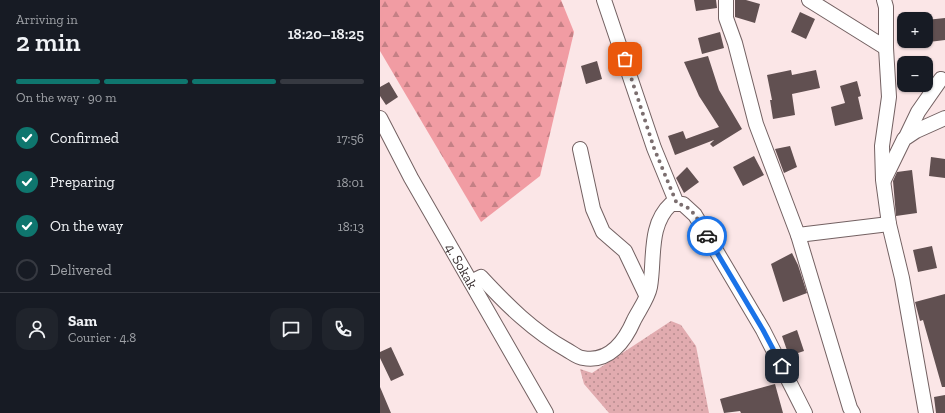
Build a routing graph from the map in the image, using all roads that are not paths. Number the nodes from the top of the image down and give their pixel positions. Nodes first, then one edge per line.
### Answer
1 (604, 0) edge
2 (726, 0) edge
3 (809, 0) edge
4 (884, 0) edge
5 (886, 48) junction
6 (941, 79) dead end
7 (380, 118) edge
8 (945, 118) edge
9 (904, 139) junction
10 (580, 149) dead end
11 (883, 180) junction
12 (677, 204) junction
13 (889, 224) junction
14 (798, 235) junction
15 (471, 282) junction
16 (646, 295) junction
17 (546, 413) edge
18 (806, 413) edge
19 (853, 413) edge
20 (926, 413) edge

1 - 12 street
2 - 14 street
3 - 5 street
4 - 5 street
5 - 11 street
6 - 9 street
7 - 15 street, 4. Sokak
8 - 9 street
9 - 11 street
10 - 16 street
11 - 13 street
12 - 16 street
12 - 18 street
13 - 14 street
13 - 20 street
14 - 19 street
15 - 16 street
15 - 17 street, 4. Sokak

